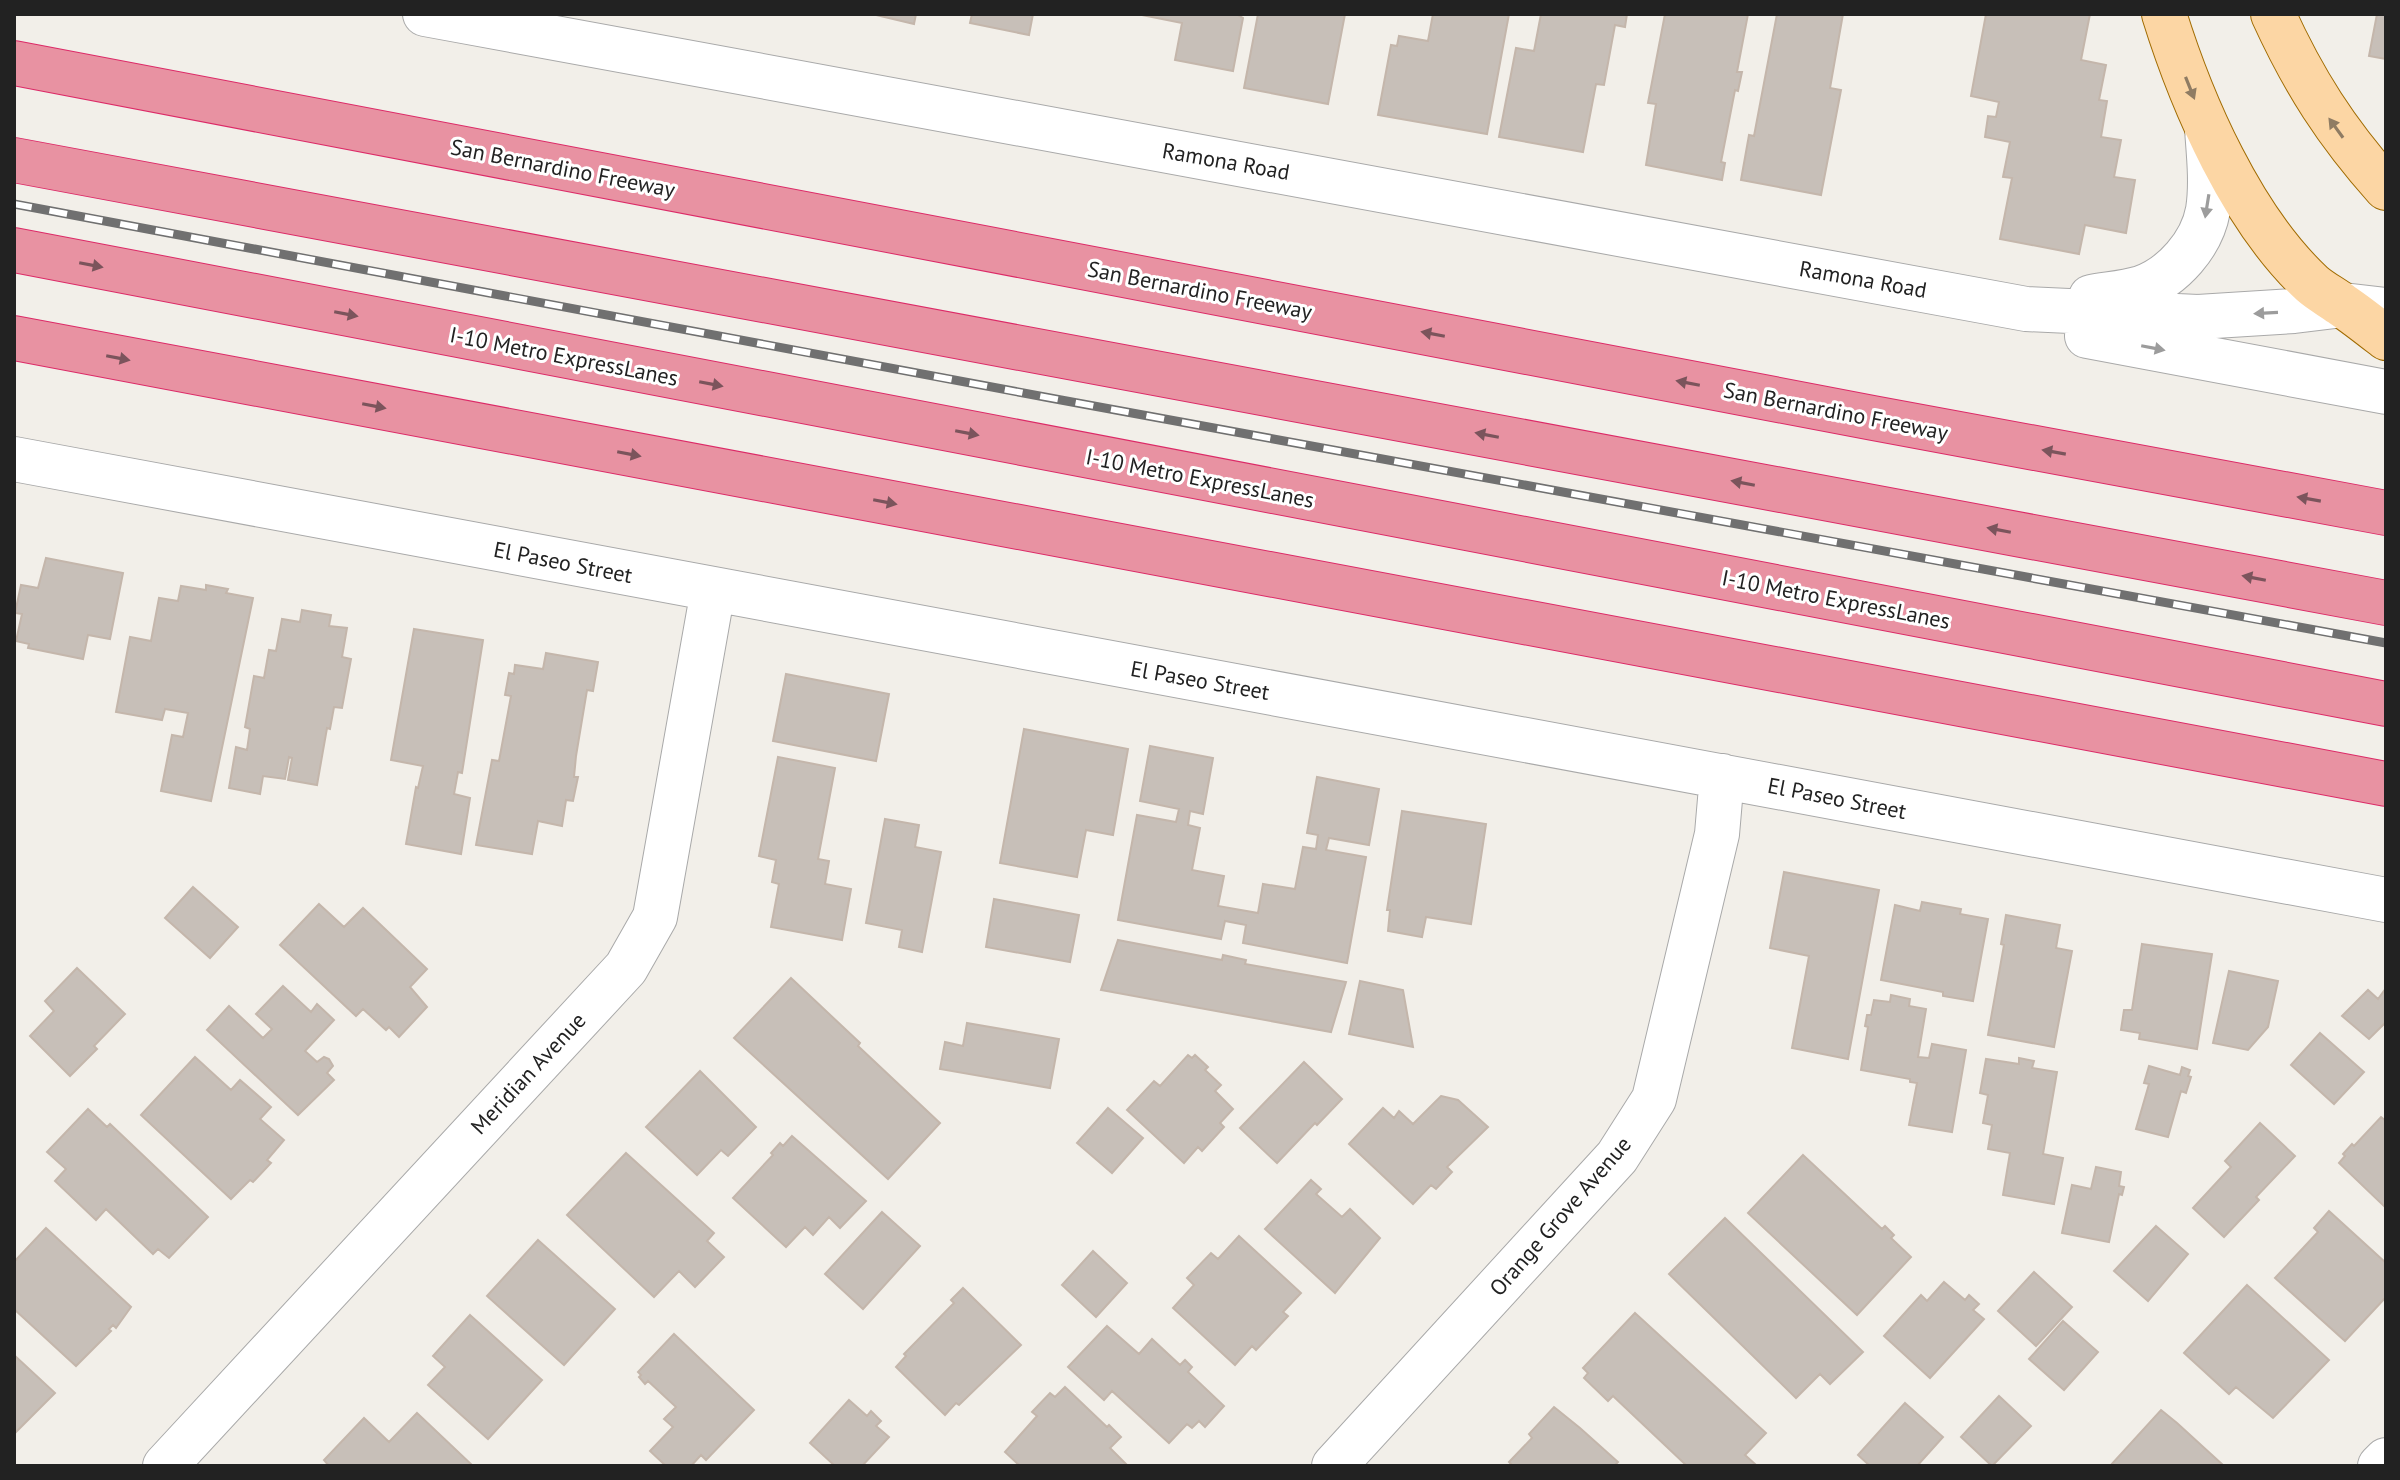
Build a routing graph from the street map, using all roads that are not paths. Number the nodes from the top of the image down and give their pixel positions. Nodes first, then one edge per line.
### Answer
1 (425, 14) edge
2 (2164, 14) edge
3 (2273, 14) edge
4 (14, 63) edge
5 (2207, 129) junction
6 (14, 160) edge
7 (2386, 188) edge
8 (14, 250) edge
9 (2343, 305) junction
10 (2026, 309) junction
11 (2386, 310) edge
12 (14, 338) edge
13 (2386, 338) edge
14 (2386, 392) edge
15 (14, 459) edge
16 (2386, 513) edge
17 (713, 590) junction
18 (2386, 603) edge
19 (2386, 704) edge
20 (1722, 776) junction
21 (2386, 784) edge
22 (2386, 900) edge
23 (2386, 1460) edge
24 (165, 1466) edge
25 (1334, 1466) edge
26 (2380, 1466) edge

1 - 10 street, Ramona Road
2 -> 5 main road
7 -> 3 main road
16 -> 4 highway, San Bernardino Freeway
5 - 9 main road
5 -> 10 street
18 -> 6 highway
8 -> 19 highway, I-10 Metro ExpressLanes
9 -> 10 street, Ramona Road
9 - 11 street, Ramona Road
9 - 13 main road
10 -> 14 street, Ramona Road
12 -> 21 highway
15 - 17 street, El Paseo Street
17 - 20 street, El Paseo Street
17 - 24 street, Meridian Avenue
20 - 22 street, El Paseo Street
20 - 25 street, Orange Grove Avenue
23 - 26 street

